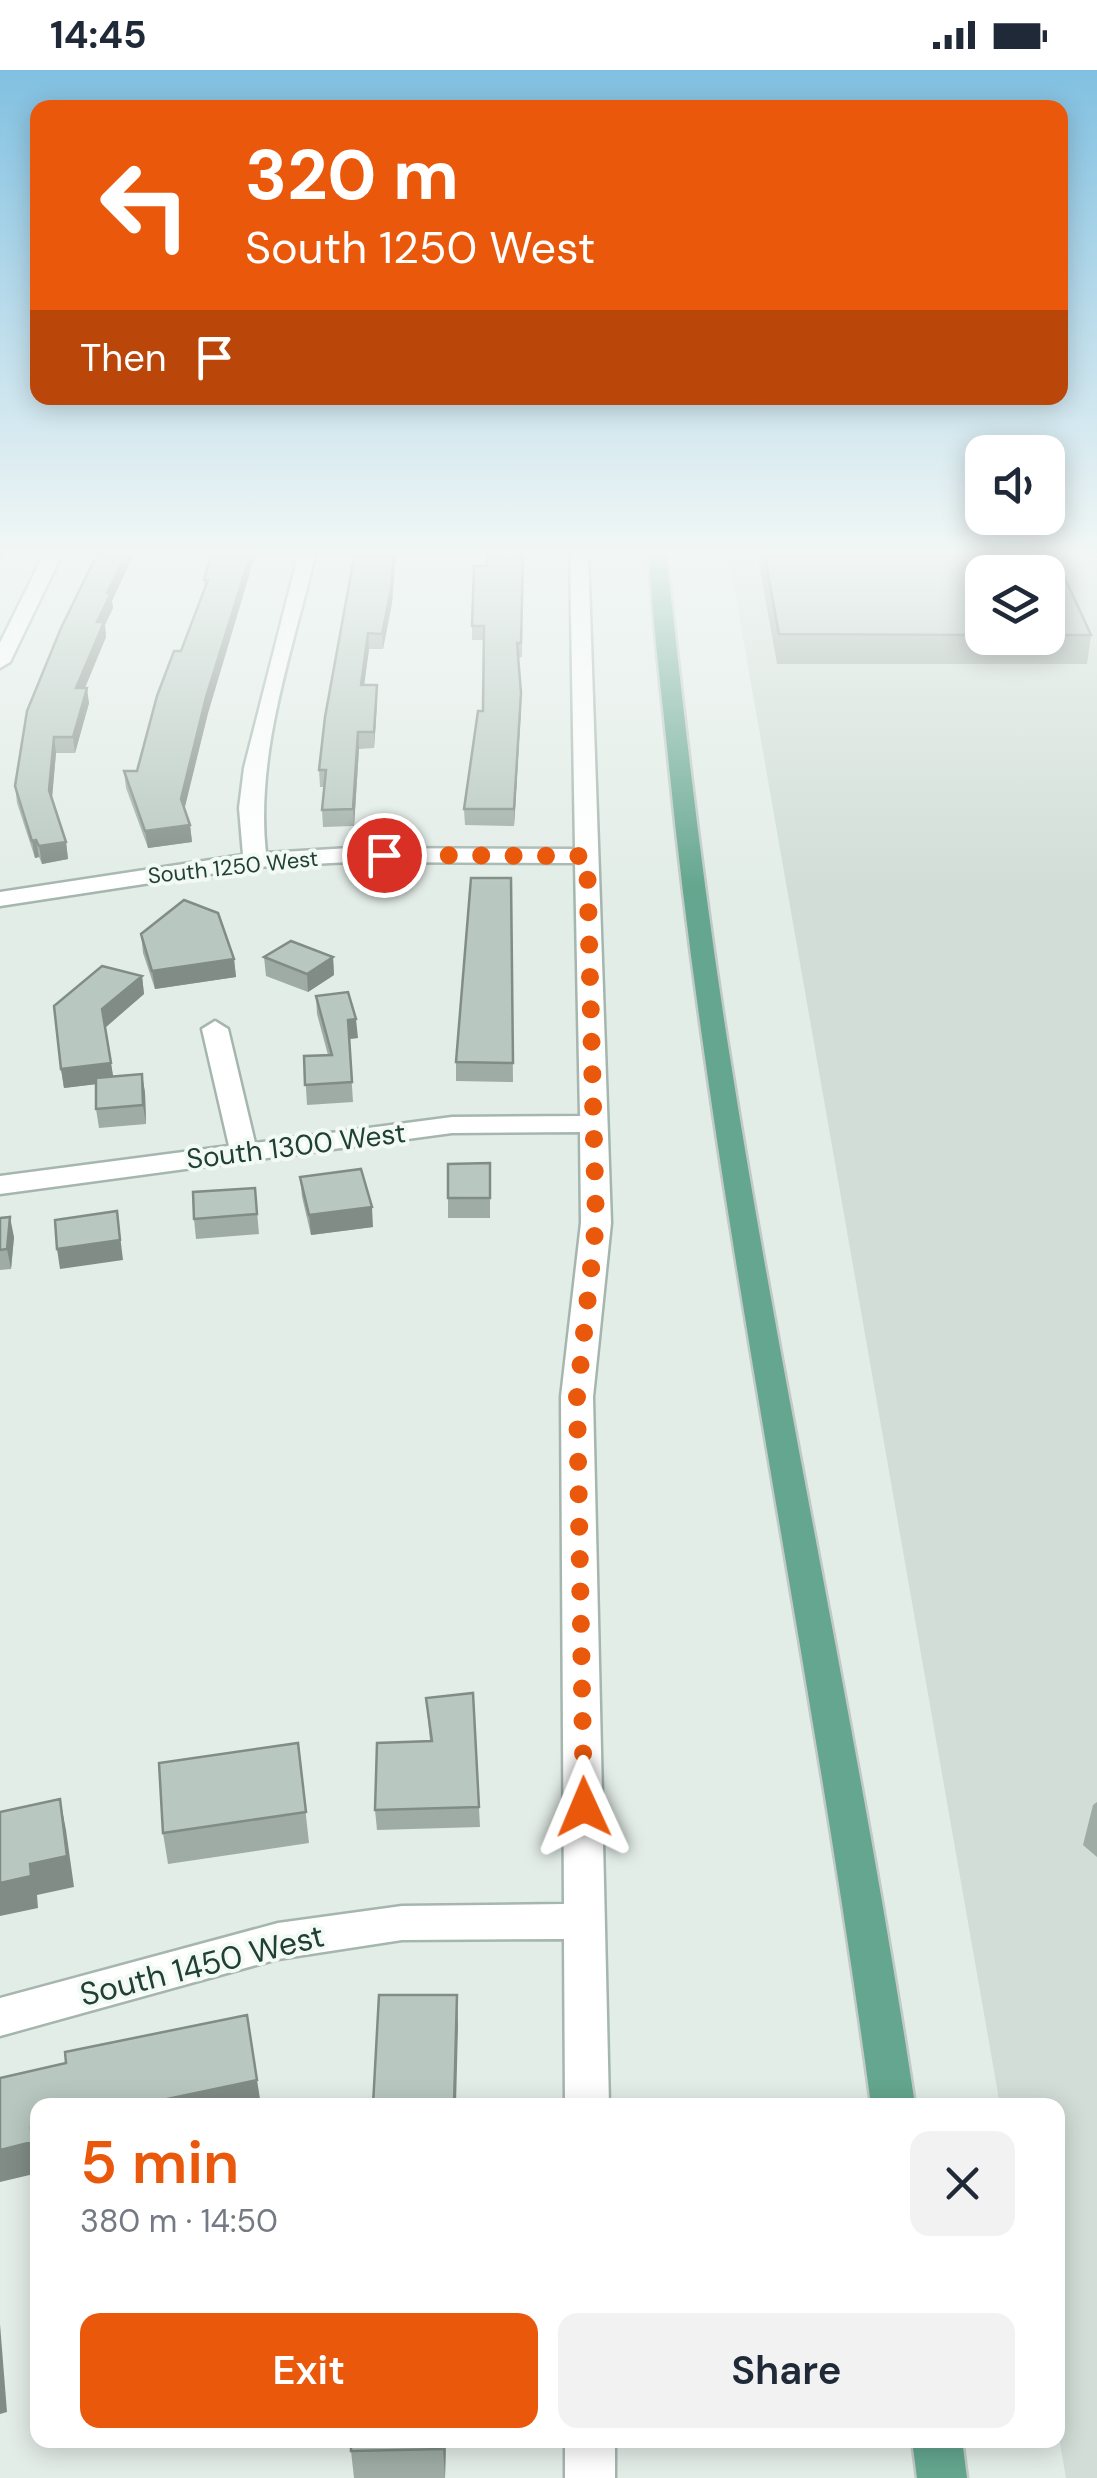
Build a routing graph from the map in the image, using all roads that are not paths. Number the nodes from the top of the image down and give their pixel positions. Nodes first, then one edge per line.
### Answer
1 (280, 664) edge
2 (582, 664) edge
3 (669, 664) edge
4 (587, 856) junction
5 (255, 860) junction
6 (0, 899) edge
7 (215, 1030) dead end
8 (594, 1124) junction
9 (244, 1153) junction
10 (0, 1185) edge
11 (586, 1921) junction
12 (0, 2017) edge
13 (588, 2098) edge
14 (891, 2098) edge
15 (590, 2448) edge
16 (938, 2448) edge
17 (590, 2478) edge
18 (942, 2478) edge

1 - 5 street
2 - 4 street
3 - 14 main road
4 - 5 street, South 1250 West
4 - 8 street
5 - 6 street, South 1250 West
7 - 9 street
8 - 9 street, South 1300 West
8 - 11 street
9 - 10 street, South 1300 West
11 - 12 street, South 1450 West
11 - 13 street
15 - 17 street
16 - 18 main road

